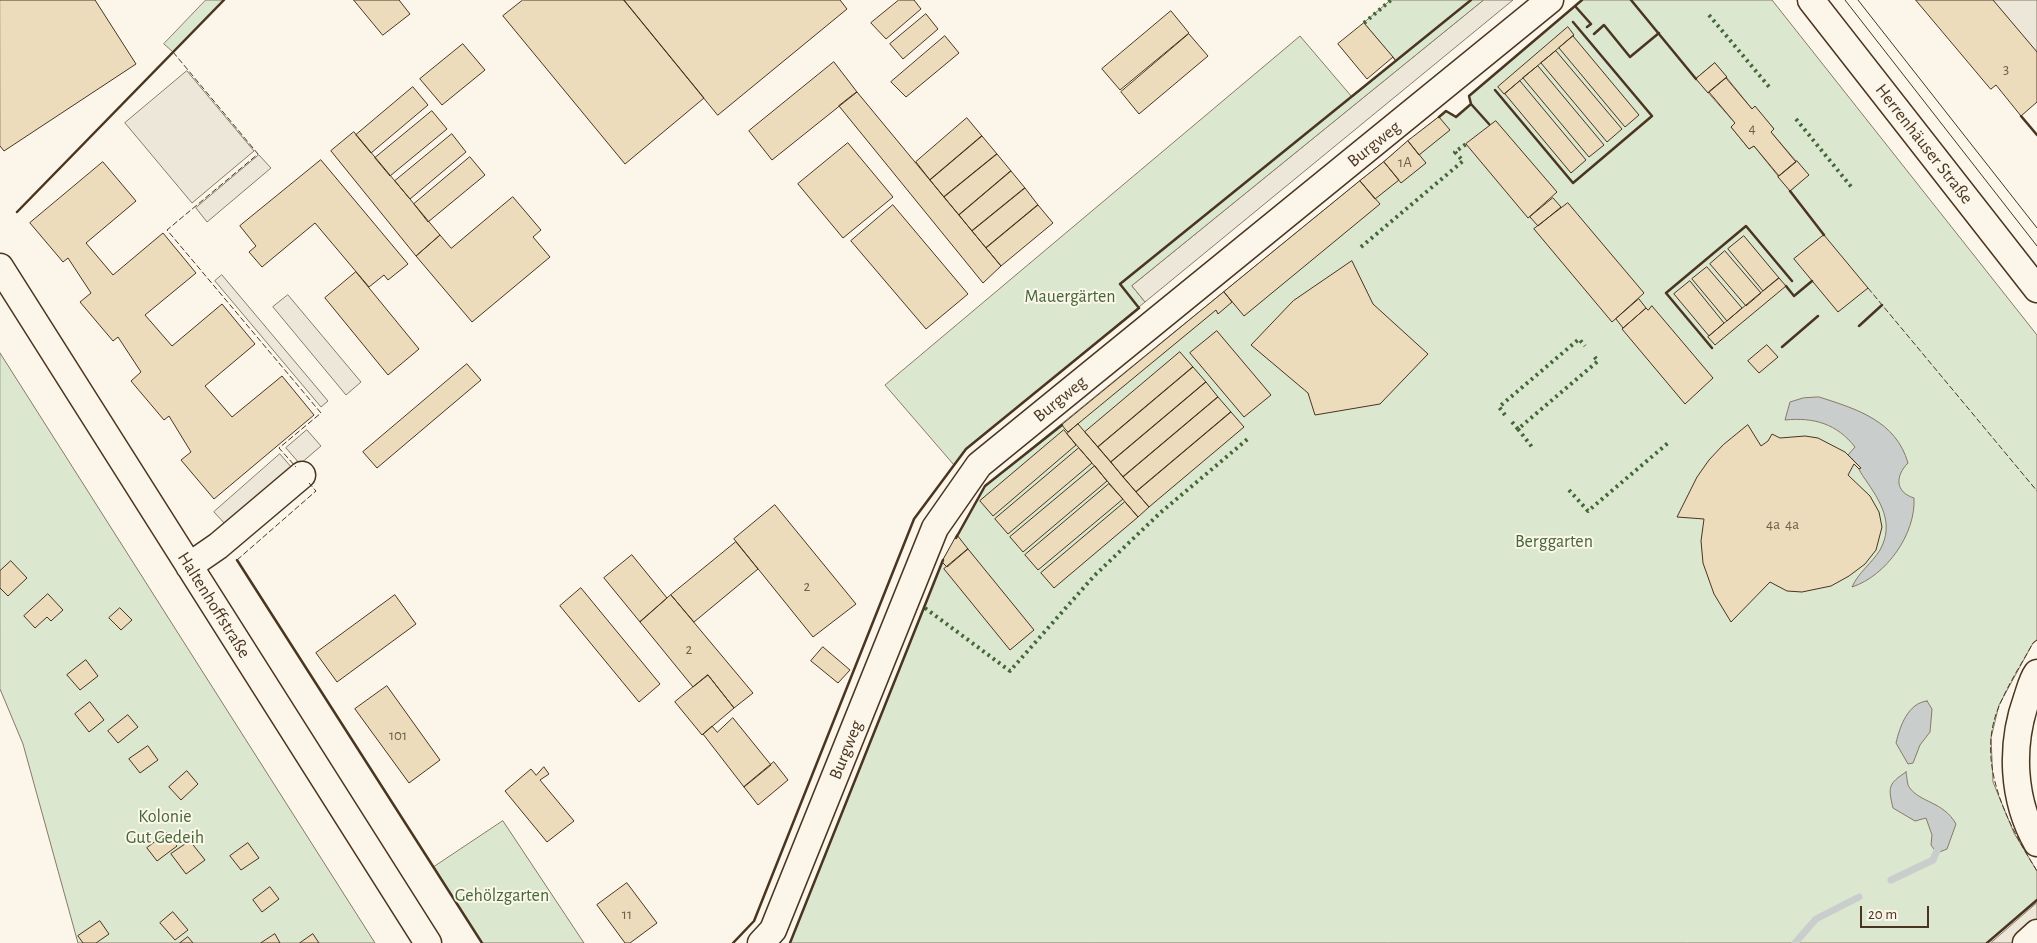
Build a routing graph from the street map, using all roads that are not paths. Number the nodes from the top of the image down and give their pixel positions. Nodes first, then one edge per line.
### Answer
1 (1550, 0) edge
2 (1811, 0) edge
3 (0, 267) edge
4 (2037, 289) edge
5 (302, 475) dead end
6 (189, 566) junction
7 (2037, 672) edge
8 (2037, 843) edge
9 (2037, 933) edge
10 (428, 943) edge
11 (761, 943) edge
12 (2026, 943) edge

1 - 11 street, Burgweg
2 - 4 street, Herrenhäuser Straße
3 - 6 street, Haltenhoffstraße
5 - 6 street
6 - 10 street, Haltenhoffstraße
7 - 8 street
9 - 12 street

